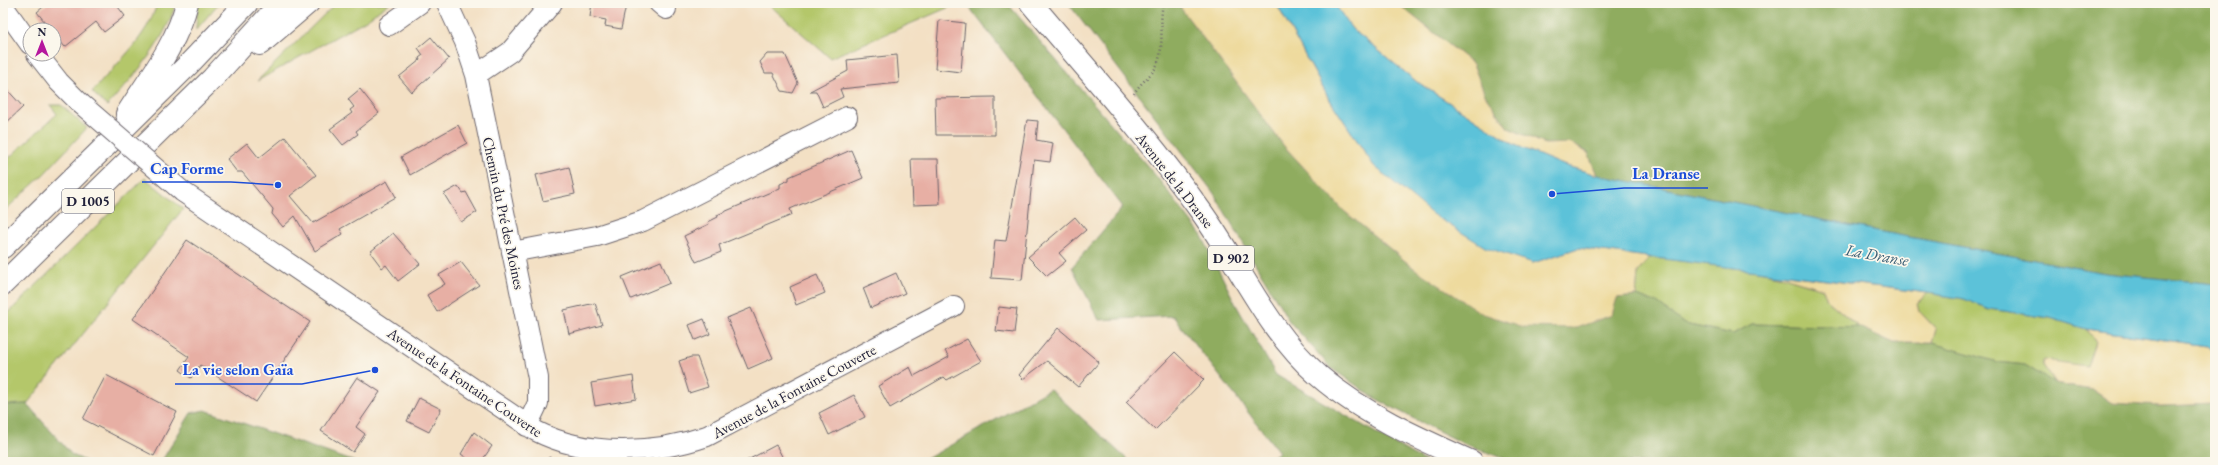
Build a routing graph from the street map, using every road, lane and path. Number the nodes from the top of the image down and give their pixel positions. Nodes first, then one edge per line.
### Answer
1 (187, 3) edge
2 (247, 3) edge
3 (281, 3) edge
4 (308, 3) edge
5 (420, 3) edge
6 (447, 3) edge
7 (552, 3) edge
8 (1031, 3) edge
9 (1163, 3) edge
10 (3, 6) edge
11 (389, 24) dead end
12 (22, 33) edge
13 (43, 62) edge
14 (476, 75) junction
15 (1124, 114) junction
16 (173, 117) junction
17 (847, 117) dead end
18 (105, 148) junction
19 (3, 248) edge
20 (512, 252) junction
21 (3, 284) edge
22 (954, 306) dead end
23 (528, 426) junction
24 (1472, 462) edge

1 - 18 main road
2 - 18 main road, D 1005
3 - 16 main road, D 1005
4 - 16 main road
5 - 11 street
6 - 14 street, Chemin du Pré des Moines
7 - 14 street
8 - 15 main road, Avenue de la Dranse / D 902
9 - 15 path
10 - 12 street
13 - 23 street, Avenue de la Fontaine Couverte, bridge
14 - 20 street, Chemin du Pré des Moines
15 - 24 main road, Avenue de la Dranse / D 902
16 - 21 main road, D 1005
17 - 20 street
18 - 19 main road, D 1005
20 - 23 street, Chemin du Pré des Moines
22 - 23 street, Avenue de la Fontaine Couverte

